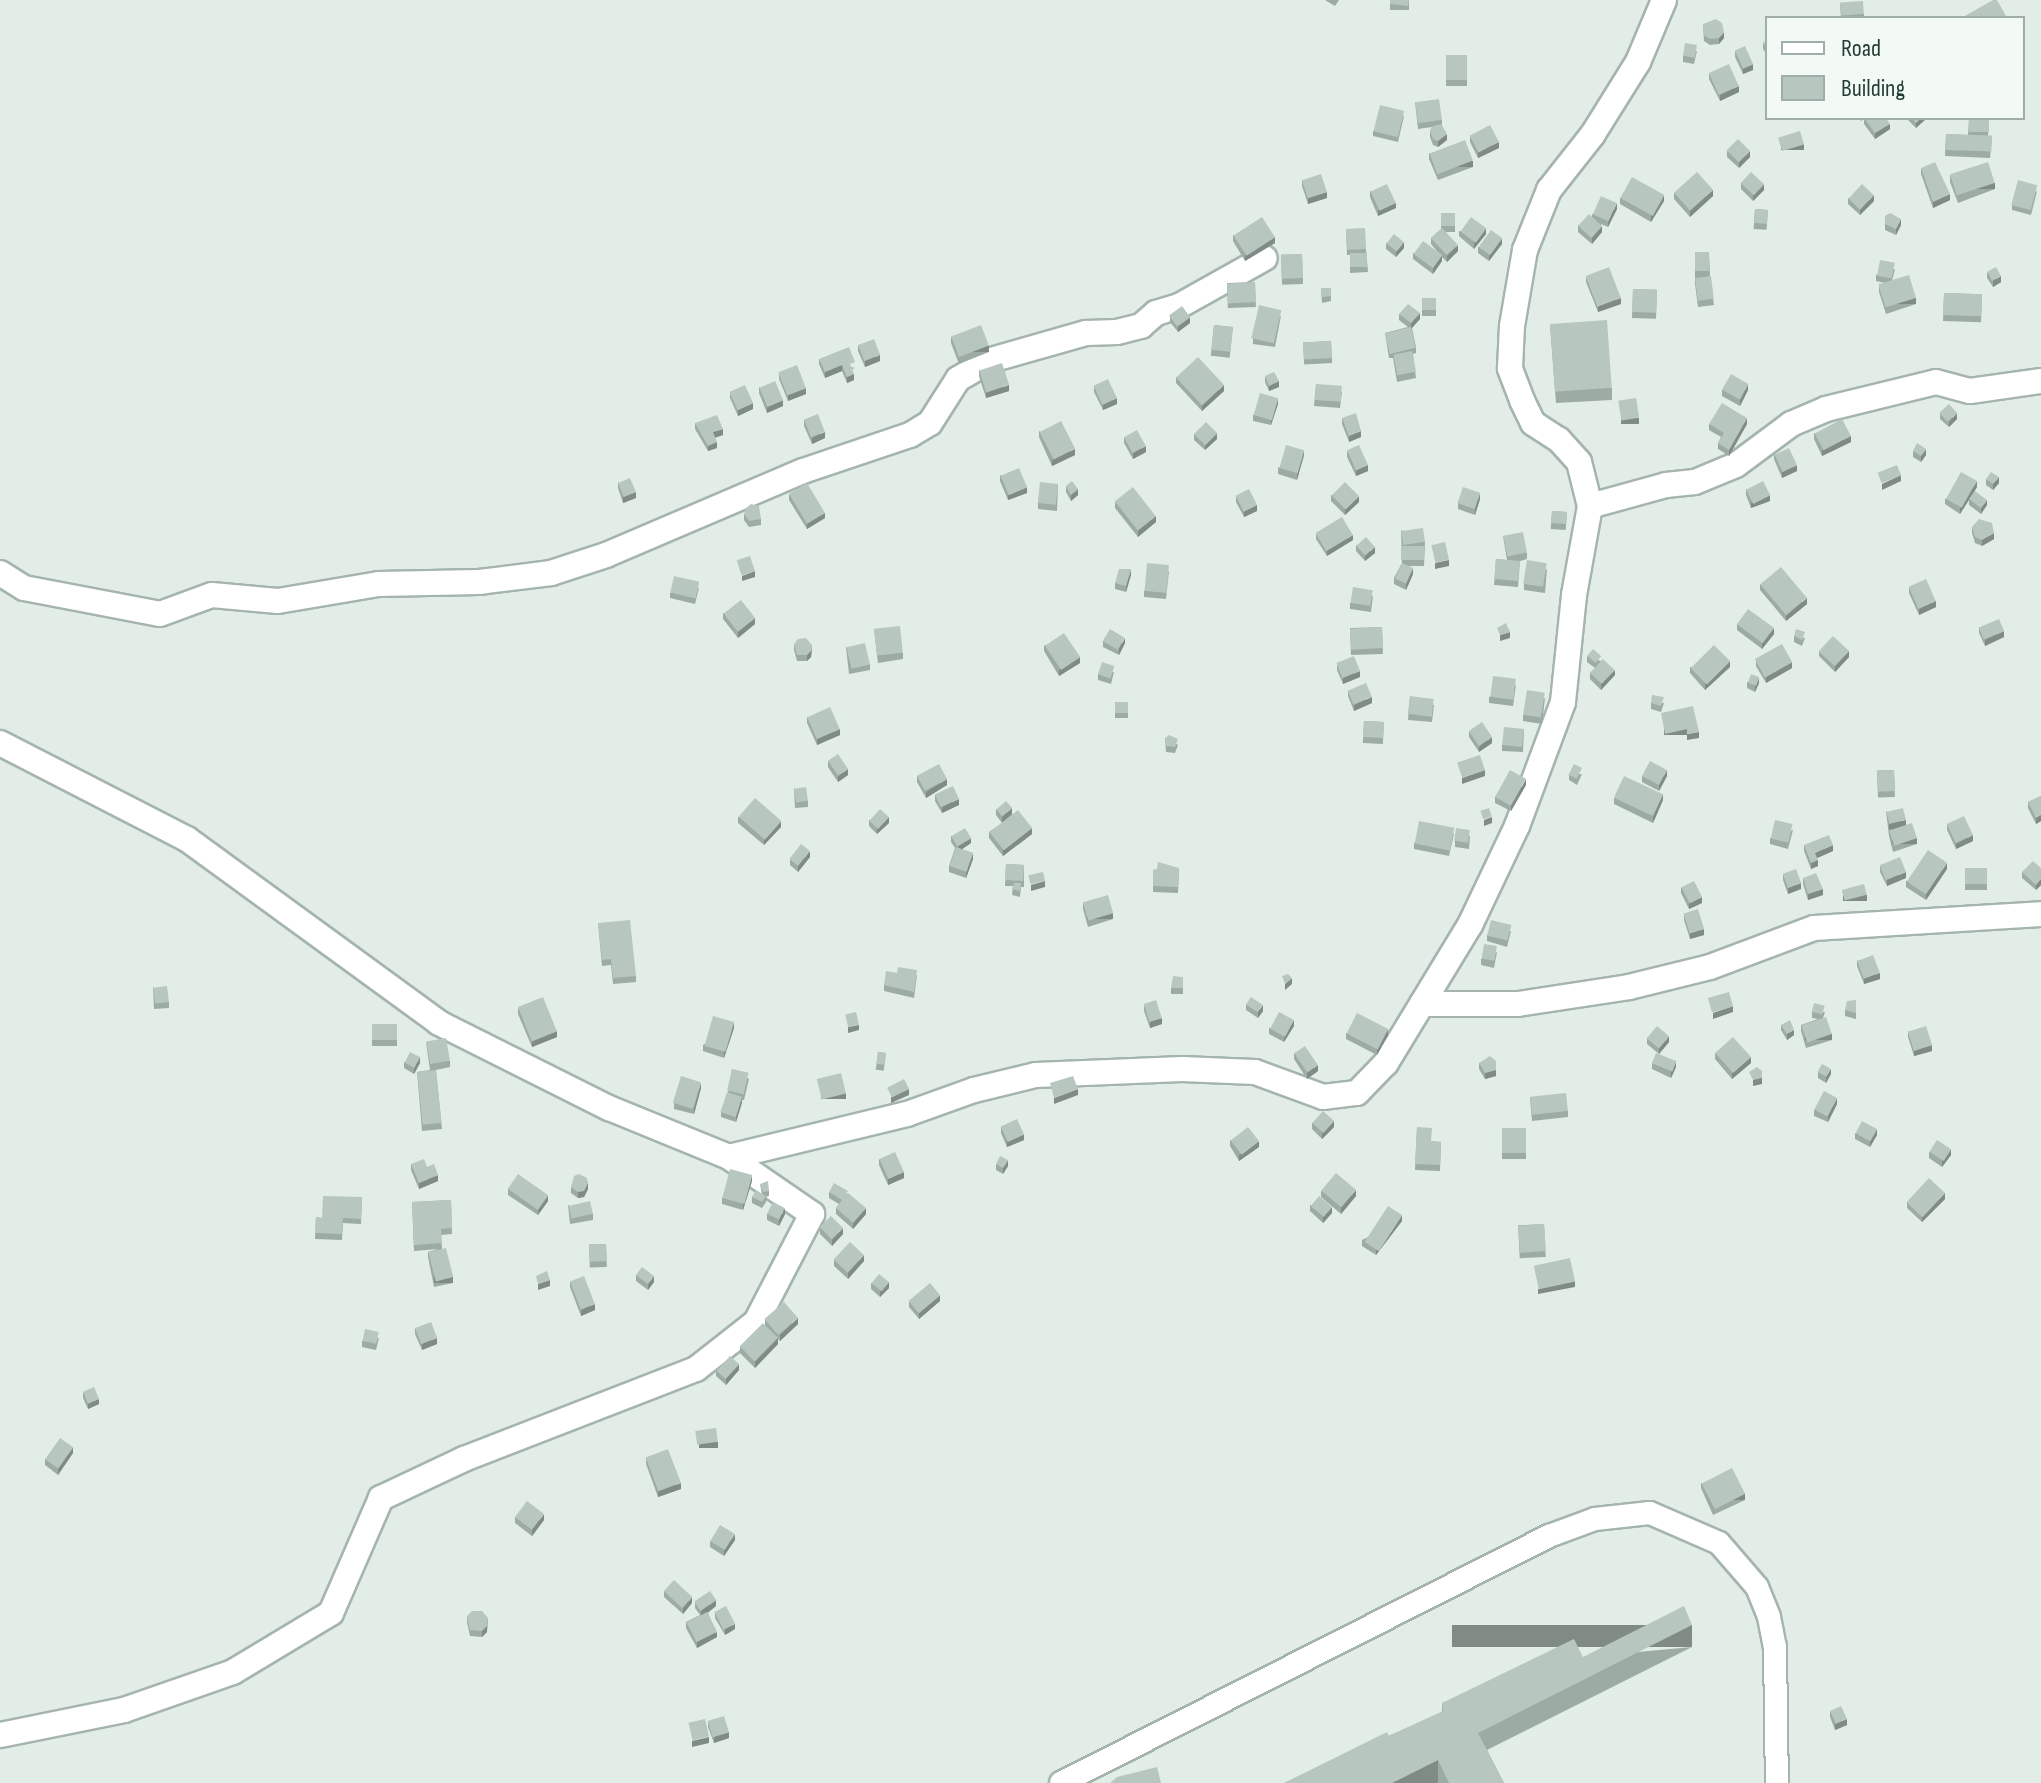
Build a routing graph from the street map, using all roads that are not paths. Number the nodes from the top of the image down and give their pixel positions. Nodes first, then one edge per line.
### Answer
1 (1664, 0) edge
2 (1265, 258) dead end
3 (2041, 381) edge
4 (1590, 506) junction
5 (0, 573) edge
6 (0, 743) edge
7 (2041, 914) edge
8 (1422, 1004) junction
9 (729, 1157) junction
10 (0, 1735) edge
11 (1061, 1783) edge
12 (1777, 1783) edge

1 - 4 street
2 - 5 street
3 - 4 street
4 - 8 street
6 - 9 street
7 - 8 street
8 - 9 street
9 - 10 street
11 - 12 lane

